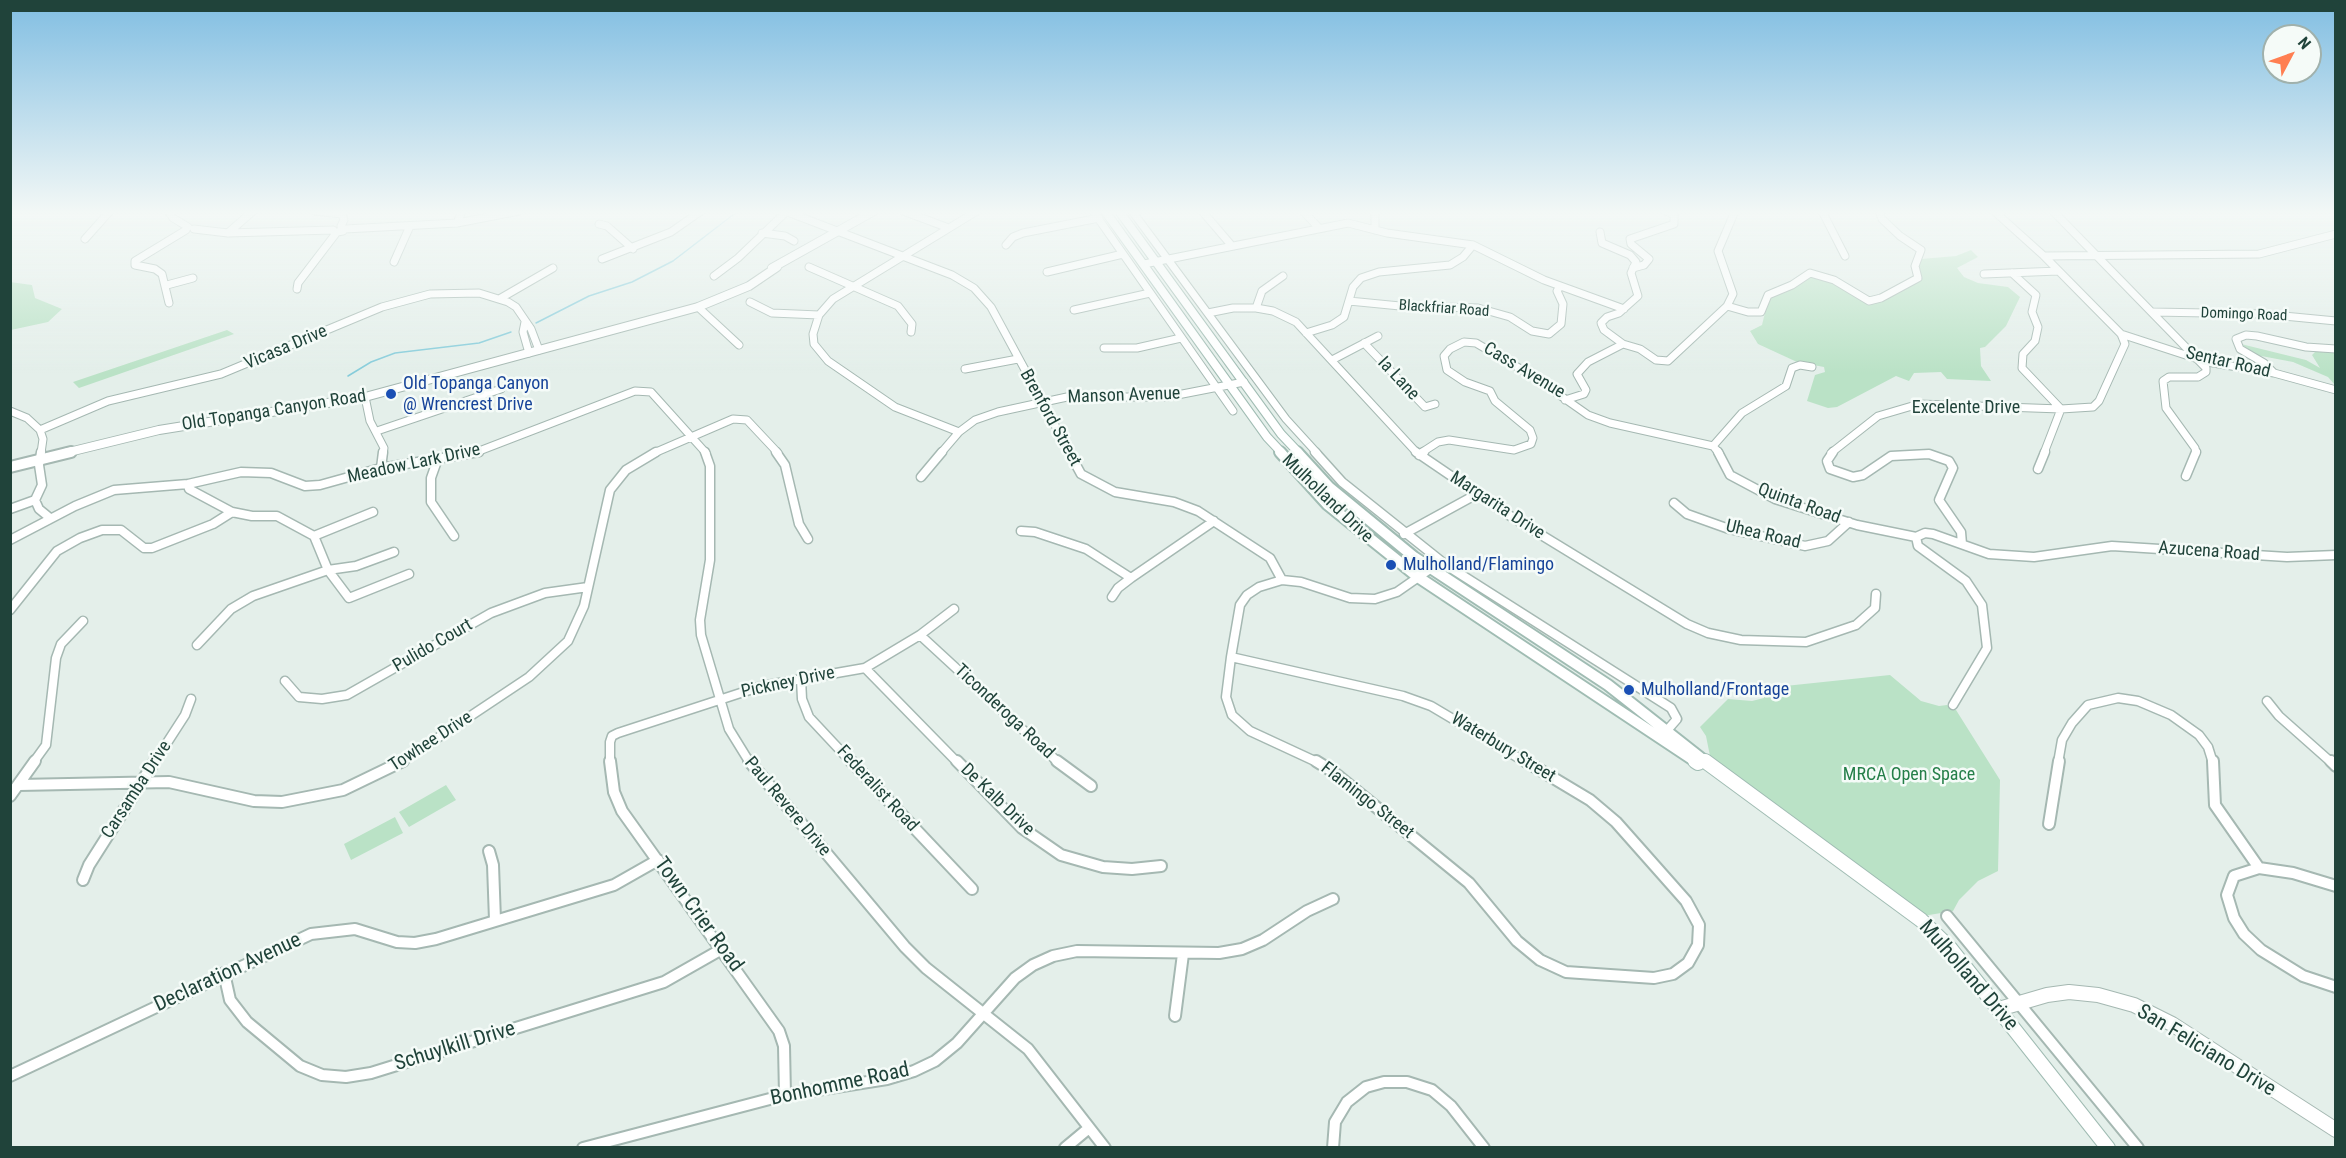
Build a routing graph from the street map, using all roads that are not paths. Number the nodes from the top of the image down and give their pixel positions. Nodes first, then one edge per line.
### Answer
1 (135, 265) edge
2 (312, 265) edge
3 (727, 265) edge
4 (780, 265) edge
5 (886, 265) edge
6 (927, 265) edge
7 (1076, 265) edge
8 (1131, 265) edge
9 (1145, 265) edge
10 (1159, 265) edge
11 (1172, 265) edge
12 (1450, 265) edge
13 (1516, 265) edge
14 (1634, 265) edge
15 (1644, 265) edge
16 (1723, 265) edge
17 (1915, 265) edge
18 (2052, 265) edge
19 (2107, 265) edge
20 (809, 267) dead end
21 (553, 268) dead end
22 (1633, 268) junction
23 (2058, 271) junction
24 (1047, 272) dead end
25 (2012, 273) junction
26 (1984, 274) dead end
27 (714, 276) dead end
28 (1282, 276) dead end
29 (193, 278) dead end
30 (166, 285) junction
31 (854, 285) junction
32 (1560, 286) junction
33 (297, 289) dead end
34 (1150, 293) junction
35 (501, 298) junction
36 (1349, 301) junction
37 (750, 302) dead end
38 (170, 303) dead end
39 (1727, 306) junction
40 (698, 308) junction
41 (1256, 308) junction
42 (1624, 309) junction
43 (1074, 310) dead end
44 (2153, 312) junction
45 (1208, 313) junction
46 (819, 315) junction
47 (2336, 321) edge
48 (525, 322) joint
49 (911, 332) dead end
50 (1306, 333) junction
51 (2121, 334) junction
52 (1378, 336) dead end
53 (1181, 338) junction
54 (1364, 343) junction
55 (1623, 344) junction
56 (739, 345) dead end
57 (1104, 348) dead end
58 (2336, 349) edge
59 (534, 352) junction
60 (1018, 359) junction
61 (2198, 359) junction
62 (1332, 360) junction
63 (1812, 367) dead end
64 (965, 369) dead end
65 (2274, 373) junction
66 (1244, 382) junction
67 (1230, 385) junction
68 (1217, 388) junction
69 (501, 389) dead end
70 (644, 389) joint
71 (2336, 390) edge
72 (365, 397) junction
73 (1565, 400) junction
74 (1041, 402) junction
75 (1435, 404) dead end
76 (2061, 409) junction
77 (10, 411) edge
78 (1233, 411) dead end
79 (19, 414) junction
80 (10, 418) edge
81 (40, 430) junction
82 (377, 431) junction
83 (959, 432) junction
84 (692, 436) junction
85 (1713, 446) junction
86 (1419, 455) junction
87 (41, 458) junction
88 (437, 461) junction
89 (10, 467) edge
90 (381, 468) junction
91 (2038, 470) dead end
92 (2186, 476) dead end
93 (921, 477) dead end
94 (188, 484) junction
95 (1477, 494) junction
96 (34, 500) junction
97 (1674, 503) dead end
98 (10, 509) edge
99 (232, 512) junction
100 (373, 513) dead end
101 (50, 518) junction
102 (1214, 520) junction
103 (1850, 522) junction
104 (1021, 531) dead end
105 (1404, 534) junction
106 (314, 536) junction
107 (454, 536) dead end
108 (1916, 537) junction
109 (808, 539) dead end
110 (10, 540) edge
111 (1962, 544) junction
112 (2083, 549) joint
113 (394, 552) dead end
114 (2336, 555) edge
115 (1430, 569) junction
116 (328, 570) junction
117 (409, 574) dead end
118 (1418, 577) junction
119 (1131, 578) junction
120 (1282, 580) junction
121 (588, 587) junction
122 (1876, 594) dead end
123 (1112, 597) dead end
124 (954, 609) dead end
125 (10, 610) edge
126 (83, 621) dead end
127 (920, 635) junction
128 (196, 645) dead end
129 (1231, 657) junction
130 (865, 668) junction
131 (801, 679) junction
132 (285, 681) dead end
133 (191, 699) dead end
134 (721, 699) junction
135 (2267, 702) dead end
136 (1953, 705) dead end
137 (1664, 734) junction
138 (612, 736) joint
139 (2336, 766) edge
140 (142, 782) junction
141 (19, 785) junction
142 (1090, 786) dead end
143 (10, 796) edge
144 (2049, 824) dead end
145 (489, 851) dead end
146 (658, 860) junction
147 (1161, 866) dead end
148 (2259, 868) junction
149 (83, 880) dead end
150 (2336, 886) edge
151 (972, 889) dead end
152 (1333, 899) dead end
153 (1947, 916) dead end
154 (495, 920) junction
155 (1698, 945) joint
156 (722, 949) junction
157 (1184, 954) junction
158 (224, 974) junction
159 (2336, 987) edge
160 (2019, 1003) junction
161 (1999, 1009) junction
162 (983, 1013) junction
163 (1175, 1016) dead end
164 (10, 1076) edge
165 (785, 1095) junction
166 (1089, 1128) junction
167 (2336, 1131) edge
168 (583, 1148) edge
169 (1065, 1148) edge
170 (1105, 1148) edge
171 (1333, 1148) edge
172 (1484, 1148) edge
173 (2108, 1148) edge
174 (2138, 1148) edge

1 - 30 street
2 - 33 street
3 - 27 street
4 - 40 main road, Old Topanga Canyon Road
5 - 31 street
6 - 60 street, Brenford Street
7 - 24 street
8 - 34 street
9 - 67 main road, Mulholland Drive
10 - 66 main road, Mulholland Drive
11 - 45 street
12 - 36 street
13 - 32 street
14 - 22 street
15 - 22 street
16 - 39 street
17 - 39 street
18 - 23 street
19 - 44 street
20 - 31 street
21 - 35 street
22 - 42 street
23 - 25 street
23 - 51 street
25 - 26 street
25 - 76 street
28 - 41 street
29 - 30 street
30 - 38 street
31 - 46 street
31 - 49 street
32 - 36 street, Blackfriar Road
32 - 42 street
34 - 43 street
34 - 53 street
35 - 48 street
35 - 81 street, Vicasa Drive
36 - 50 street
37 - 46 street
39 - 55 street
40 - 56 street
40 - 59 main road, Old Topanga Canyon Road
41 - 45 street, Margarita Drive
41 - 50 street, Margarita Drive
42 - 55 street
44 - 47 street, Domingo Road
44 - 61 street
45 - 105 street
46 - 83 street
48 - 59 street
50 - 62 street, Margarita Drive
51 - 61 street, Sentar Road
51 - 76 street, Excelente Drive
52 - 54 street
53 - 57 street
53 - 68 street
54 - 62 street
54 - 75 street, Ia Lane
55 - 73 street, Cass Avenue
58 - 65 street
59 - 72 main road, Old Topanga Canyon Road
60 - 64 street
60 - 74 street, Brenford Street
61 - 65 street, Sentar Road
61 - 92 street
62 - 86 street, Margarita Drive
63 - 85 street
65 - 71 street, Sentar Road
66 - 67 street, Manson Avenue
66 - 115 main road, Mulholland Drive
67 - 68 street, Manson Avenue
67 - 118 main road, Mulholland Drive
68 - 74 street, Manson Avenue
68 - 78 street
69 - 82 street
70 - 84 street, Paul Revere Drive
70 - 88 street, Meadow Lark Drive
72 - 82 street
72 - 87 main road, Old Topanga Canyon Road
73 - 85 street
73 - 86 street, Cass Avenue
74 - 83 street, Manson Avenue
74 - 102 street, Brenford Street
76 - 91 street
76 - 111 street, Excelente Drive
77 - 79 street
79 - 80 street
79 - 81 street
81 - 87 street
82 - 90 street
83 - 93 street, Manson Avenue
84 - 109 street
84 - 121 street, Towhee Drive
84 - 134 street, Paul Revere Drive
85 - 103 street, Quinta Road
86 - 95 street, Margarita Drive
87 - 89 main road, Old Topanga Canyon Road
87 - 96 street
88 - 90 street, Meadow Lark Drive
88 - 107 street
90 - 94 street, Meadow Lark Drive
94 - 99 street
94 - 101 street, Meadow Lark Drive
95 - 105 street
95 - 122 street, Margarita Drive
96 - 98 street
96 - 101 street
97 - 103 street, Uhea Road
99 - 106 street
99 - 125 street
100 - 106 street
101 - 110 street, Meadow Lark Drive
102 - 119 street
102 - 120 street, Brenford Street
103 - 108 street, Quinta Road
104 - 119 street
105 - 137 street
106 - 116 street
108 - 111 street
108 - 136 street
111 - 112 street
112 - 114 street, Azucena Road
113 - 116 street
115 - 118 street
115 - 137 main road, Mulholland Drive
116 - 117 street
116 - 128 street
118 - 120 street
118 - 137 main road, Mulholland Drive
119 - 123 street
120 - 129 street, Flamingo Street
121 - 132 street, Pulido Court
121 - 140 street, Towhee Drive
124 - 127 street, Pickney Drive
126 - 141 street
127 - 130 street, Pickney Drive
127 - 142 street, Ticonderoga Road
129 - 155 street, Waterbury Street
129 - 155 street, Flamingo Street
130 - 131 street, Pickney Drive
130 - 147 street, De Kalb Drive
131 - 134 street, Pickney Drive
131 - 151 street, Federalist Road
133 - 140 street, Carsamba Drive
134 - 138 street, Pickney Drive
134 - 162 street, Paul Revere Drive
135 - 139 street
137 - 161 main road, Mulholland Drive
138 - 146 street, Town Crier Road
140 - 141 street, Towhee Drive
140 - 149 street, Carsamba Drive
141 - 143 street
144 - 148 street
145 - 154 street
146 - 154 street, Declaration Avenue
146 - 156 street, Town Crier Road
148 - 150 street
148 - 159 street
152 - 157 street, Bonhomme Road
153 - 160 street
154 - 158 street, Declaration Avenue
156 - 158 street, Schuylkill Drive
156 - 165 street, Town Crier Road
157 - 162 street, Bonhomme Road
157 - 163 street
158 - 164 street, Declaration Avenue
160 - 161 main road, San Feliciano Drive
160 - 167 main road, San Feliciano Drive
160 - 174 street
161 - 173 main road, Mulholland Drive
162 - 165 street, Bonhomme Road
162 - 166 street, Paul Revere Drive
165 - 168 street, Bonhomme Road
166 - 169 street
166 - 170 street, Paul Revere Drive
171 - 172 street

